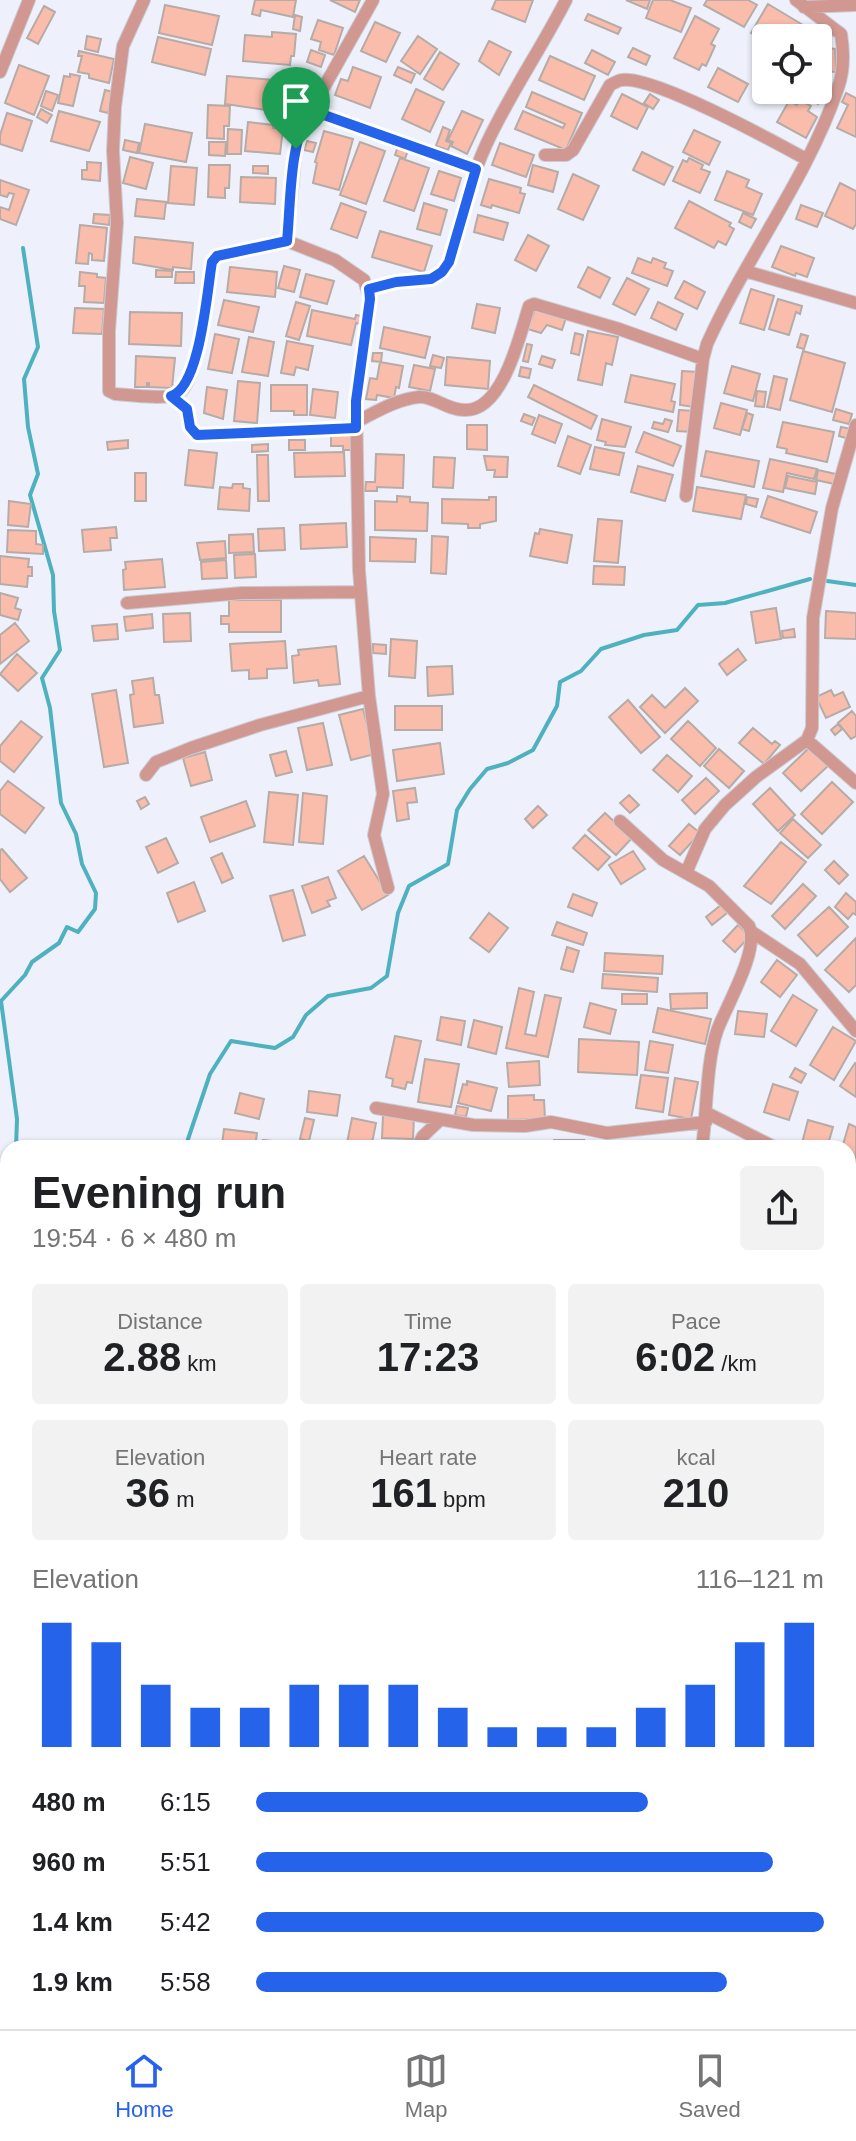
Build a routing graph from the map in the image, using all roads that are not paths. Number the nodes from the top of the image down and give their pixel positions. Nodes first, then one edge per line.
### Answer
1 (29, 0) edge
2 (144, 0) edge
3 (373, 0) edge
4 (566, 0) edge
5 (800, 3) edge
6 (856, 5) edge
7 (0, 72) edge
8 (310, 110) junction
9 (545, 155) dead end
10 (806, 159) junction
11 (476, 169) junction
12 (287, 241) junction
13 (745, 271) junction
14 (369, 289) junction
15 (856, 303) edge
16 (703, 359) junction
17 (171, 396) junction
18 (356, 425) junction
19 (856, 425) edge
20 (686, 496) dead end
21 (360, 592) junction
22 (127, 603) dead end
23 (369, 696) junction
24 (807, 740) junction
25 (146, 775) dead end
26 (856, 783) edge
27 (620, 821) dead end
28 (686, 873) junction
29 (388, 888) dead end
30 (752, 932) junction
31 (856, 1031) edge
32 (376, 1108) dead end
33 (706, 1118) junction
34 (440, 1120) junction
35 (421, 1140) edge
36 (703, 1140) edge
37 (757, 1140) edge

1 - 7 street
2 - 17 street
3 - 8 street
4 - 11 street
5 - 6 street
5 - 10 street
8 - 11 street
8 - 12 street
9 - 10 street
10 - 13 street
11 - 14 street
12 - 14 street
12 - 17 street
13 - 15 street
13 - 16 street
14 - 18 street
16 - 18 street
16 - 20 street
17 - 18 street
18 - 21 street
19 - 24 street
21 - 22 street
21 - 23 street
23 - 25 street
23 - 29 street
24 - 26 street
24 - 28 street
27 - 28 street
28 - 30 street
30 - 31 street
30 - 33 street
32 - 34 street
33 - 34 street
33 - 36 street
33 - 37 street
34 - 35 street

